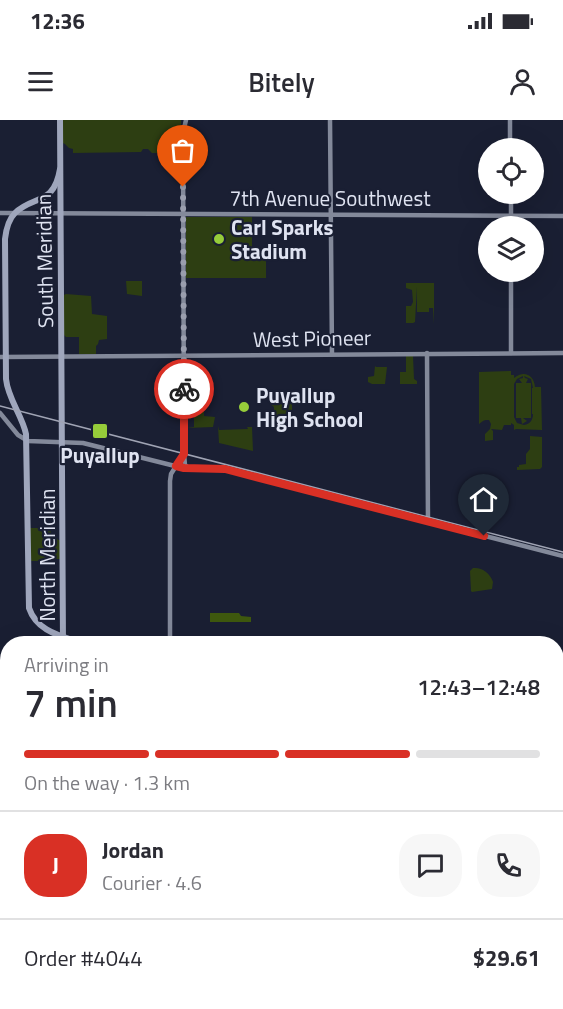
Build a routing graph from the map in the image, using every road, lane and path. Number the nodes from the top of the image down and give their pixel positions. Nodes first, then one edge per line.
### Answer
1 (60, 120) edge
2 (186, 120) edge
3 (330, 120) edge
4 (510, 120) edge
5 (510, 138) edge
6 (60, 169) junction
7 (511, 204) edge
8 (0, 213) edge
9 (15, 213) junction
10 (60, 213) junction
11 (183, 214) junction
12 (331, 215) junction
13 (511, 216) joint
14 (544, 216) edge
15 (563, 216) edge
16 (511, 282) edge
17 (428, 353) junction
18 (511, 353) junction
19 (563, 353) edge
20 (332, 354) junction
21 (184, 355) junction
22 (62, 356) junction
23 (3, 357) edge
24 (62, 402) joint
25 (0, 413) edge
26 (26, 441) junction
27 (62, 442) junction
28 (184, 454) junction
29 (166, 464) junction
30 (176, 466) junction
31 (189, 468) junction
32 (170, 481) junction
33 (428, 522) junction
34 (563, 556) edge
35 (64, 627) junction
36 (52, 633) junction
37 (56, 636) edge
38 (64, 636) edge
39 (170, 636) edge

1 - 6 main road, South Meridian
2 - 11 street
3 - 12 street
4 - 5 street
6 - 9 main road
6 - 10 main road, South Meridian
7 - 13 street
8 - 9 street, 7th Avenue Southwest
9 - 10 street, 7th Avenue Southwest
9 - 23 main road
10 - 11 street, 7th Avenue Southwest
10 - 22 main road, South Meridian
11 - 12 street, 7th Avenue Southwest
11 - 21 street
12 - 13 street, 7th Avenue Southwest
12 - 20 street
14 - 15 street, 7th Avenue Southwest
16 - 18 street
17 - 18 street, West Pioneer
17 - 20 street, West Pioneer
17 - 33 street
18 - 19 street, West Pioneer
20 - 21 street, West Pioneer
21 - 22 street, West Pioneer
21 - 28 street
22 - 23 street, West Pioneer
22 - 24 main road, South Meridian
23 - 26 main road
24 - 27 main road, North Meridian
25 - 26 street
26 - 27 street
26 - 36 main road
27 - 29 street
27 - 35 main road, North Meridian
28 - 30 street
28 - 31 street
29 - 30 street
29 - 32 street
30 - 31 street
30 - 32 street
31 - 33 street
32 - 39 street
33 - 34 street
35 - 36 main road
35 - 38 main road, North Meridian
36 - 37 main road

